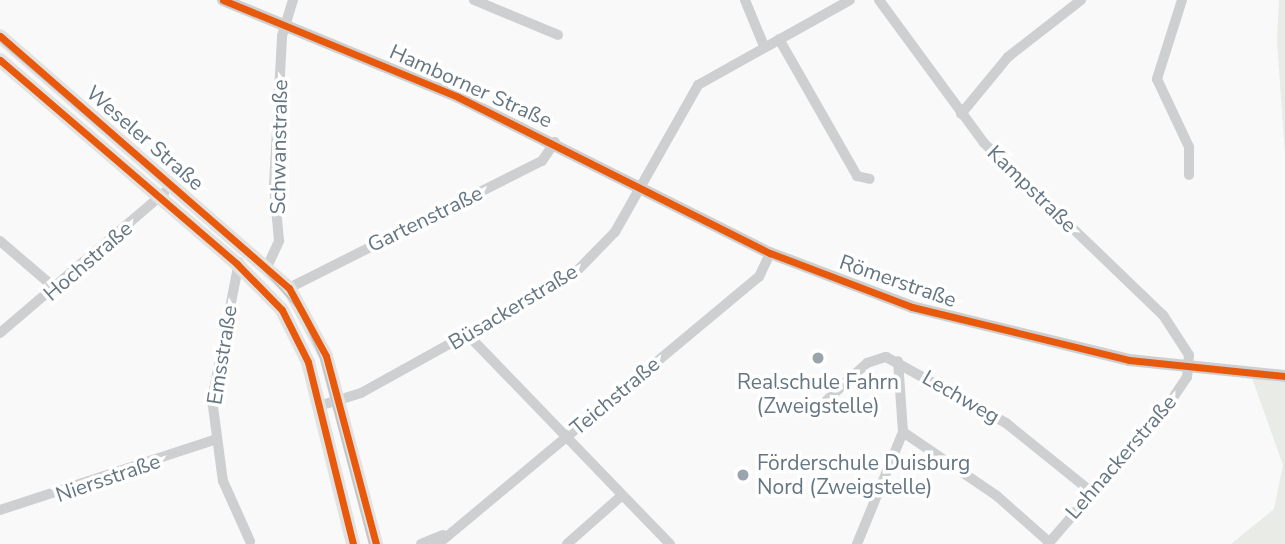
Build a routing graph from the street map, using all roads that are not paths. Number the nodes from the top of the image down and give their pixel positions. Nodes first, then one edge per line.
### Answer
1 (223, 0) edge
2 (293, 0) edge
3 (474, 0) edge
4 (746, 0) edge
5 (850, 0) edge
6 (879, 0) edge
7 (1081, 0) edge
8 (1182, 0) edge
9 (285, 24) junction
10 (558, 35) dead end
11 (0, 36) edge
12 (779, 39) junction
13 (764, 46) junction
14 (0, 60) edge
15 (961, 114) junction
16 (555, 142) junction
17 (1189, 175) dead end
18 (870, 179) dead end
19 (641, 183) junction
20 (172, 185) junction
21 (159, 199) junction
22 (0, 241) edge
23 (249, 252) junction
24 (770, 253) junction
25 (237, 264) junction
26 (267, 267) junction
27 (289, 288) junction
28 (56, 289) junction
29 (0, 333) edge
30 (468, 335) junction
31 (898, 361) junction
32 (1191, 368) junction
33 (1285, 376) edge
34 (827, 400) dead end
35 (338, 401) junction
36 (319, 405) junction
37 (903, 432) junction
38 (564, 438) junction
39 (214, 440) junction
40 (1089, 490) junction
41 (620, 498) junction
42 (0, 510) edge
43 (450, 531) junction
44 (250, 541) dead end
45 (1048, 543) edge
46 (353, 544) edge
47 (376, 544) edge
48 (421, 544) edge
49 (438, 544) edge
50 (567, 544) edge
51 (670, 544) edge
52 (857, 544) edge

1 - 9 street, Hamborner Straße
2 - 9 street, Schwanstraße
3 - 10 street
4 - 13 street
5 - 12 street, Büsackerstraße
6 - 15 street, Kampstraße
7 - 15 street
8 - 17 street
9 - 16 street, Hamborner Straße
9 - 26 street, Schwanstraße
11 - 20 main road, Weseler Straße
12 - 13 street, Büsackerstraße
12 - 18 street
13 - 19 street, Büsackerstraße
14 - 21 main road, Weseler Straße
15 - 32 street, Kampstraße
16 - 19 street, Hamborner Straße
16 - 27 street, Gartenstraße
19 - 24 street, Römerstraße
19 - 30 street, Büsackerstraße
20 - 21 street, Hochstraße
20 - 23 main road, Weseler Straße
21 - 25 main road, Weseler Straße
21 - 28 street, Hochstraße
22 - 28 street
23 - 25 street
23 - 26 main road, Weseler Straße
24 - 32 street, Römerstraße
24 - 38 street, Teichstraße
25 - 36 main road, Weseler Straße
25 - 39 street, Emsstraße
26 - 27 main road, Weseler Straße
27 - 35 main road, Weseler Straße
28 - 29 street, Hochstraße
30 - 35 street, Büsackerstraße
30 - 38 street
31 - 34 street, Lechweg
31 - 37 street
31 - 40 street, Lechweg
32 - 33 street, Römerstraße
32 - 40 street, Lehnackerstraße
35 - 36 street, Büsackerstraße
35 - 47 main road, Weseler Straße
36 - 46 main road, Weseler Straße
37 - 45 street
37 - 52 street
38 - 41 street
38 - 43 street, Teichstraße
39 - 42 street, Niersstraße
39 - 44 street, Emsstraße
40 - 45 street, Lehnackerstraße
41 - 50 street
41 - 51 street
43 - 48 street, Teichstraße
43 - 49 street, Teichstraße

